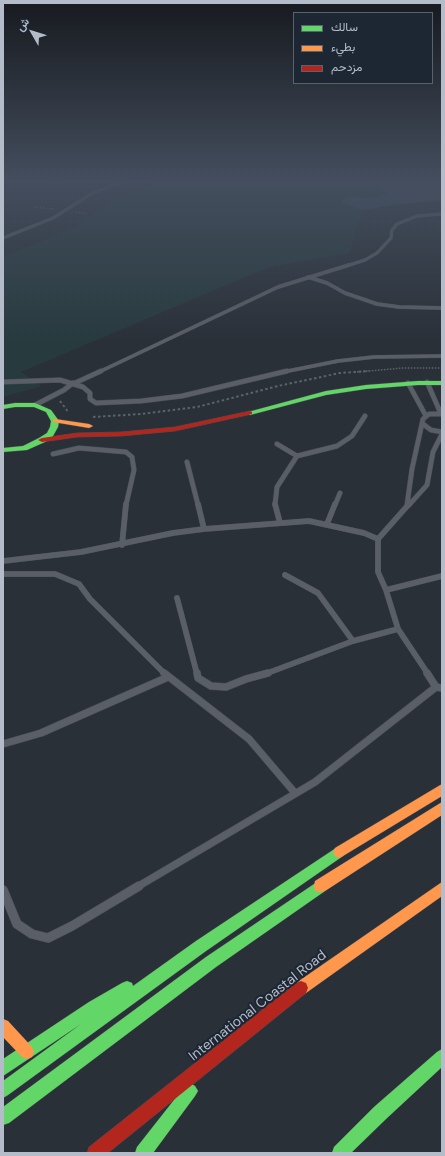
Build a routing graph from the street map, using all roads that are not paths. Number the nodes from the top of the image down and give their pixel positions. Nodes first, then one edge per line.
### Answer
1 (391, 235) edge
2 (322, 273) junction
3 (307, 277) junction
4 (327, 283) junction
5 (442, 308) edge
6 (442, 356) edge
7 (442, 374) edge
8 (381, 376) dead end
9 (394, 376) dead end
10 (420, 380) junction
11 (3, 382) edge
12 (76, 383) junction
13 (408, 383) junction
14 (442, 383) edge
15 (320, 384) dead end
16 (3, 407) edge
17 (39, 407) junction
18 (234, 407) dead end
19 (442, 414) edge
20 (190, 416) dead end
21 (365, 416) dead end
22 (426, 416) junction
23 (55, 421) junction
24 (423, 424) junction
25 (103, 425) dead end
26 (442, 433) edge
27 (42, 440) junction
28 (277, 444) dead end
29 (3, 450) edge
30 (13, 450) junction
31 (53, 454) dead end
32 (298, 456) junction
33 (3, 458) edge
34 (187, 462) dead end
35 (340, 493) dead end
36 (407, 506) junction
37 (280, 523) junction
38 (327, 524) junction
39 (204, 529) junction
40 (378, 539) junction
41 (122, 545) junction
42 (3, 561) edge
43 (3, 574) edge
44 (285, 575) dead end
45 (442, 576) edge
46 (386, 590) junction
47 (177, 598) dead end
48 (398, 629) junction
49 (353, 641) junction
50 (168, 677) junction
51 (439, 688) edge
52 (3, 744) edge
53 (442, 790) edge
54 (295, 793) junction
55 (442, 808) edge
56 (442, 888) edge
57 (3, 890) edge
58 (202, 946) junction
59 (3, 1026) edge
60 (27, 1052) junction
61 (214, 1057) junction
62 (442, 1057) edge
63 (3, 1068) edge
64 (3, 1090) edge
65 (3, 1117) edge
66 (95, 1153) edge
67 (143, 1153) edge
68 (340, 1153) edge

1 - 2 lane
2 - 3 lane
2 - 4 lane
3 - 4 lane
3 - 12 lane
4 - 5 lane
6 - 12 lane
7 - 10 main road
8 - 15 main road
9 - 10 main road
10 - 13 main road
10 - 14 main road
10 - 19 lane
11 - 12 lane
12 - 17 lane
12 - 17 lane
13 - 22 lane
13 - 27 main road
16 - 17 main road
17 - 23 main road
18 - 20 main road
19 - 22 lane
21 - 32 lane
22 - 24 lane
23 - 25 main road
23 - 27 main road
24 - 26 lane
24 - 36 lane
26 - 36 lane
27 - 30 main road
28 - 32 lane
29 - 30 main road
30 - 33 main road
31 - 41 lane
32 - 37 lane
34 - 39 lane
35 - 38 lane
36 - 40 lane
37 - 38 lane
37 - 39 lane
38 - 40 lane
39 - 41 lane
40 - 46 lane
41 - 42 lane
43 - 50 lane
44 - 49 lane
45 - 46 lane
46 - 48 lane
47 - 49 lane
48 - 49 lane
48 - 51 lane
50 - 52 lane
50 - 54 lane
51 - 54 lane
53 - 58 main road
54 - 57 lane
55 - 65 main road
56 - 61 main road, International Coastal Road
58 - 60 main road
58 - 64 main road
59 - 60 main road
60 - 63 main road
61 - 66 main road, International Coastal Road
61 - 67 main road
62 - 68 main road

